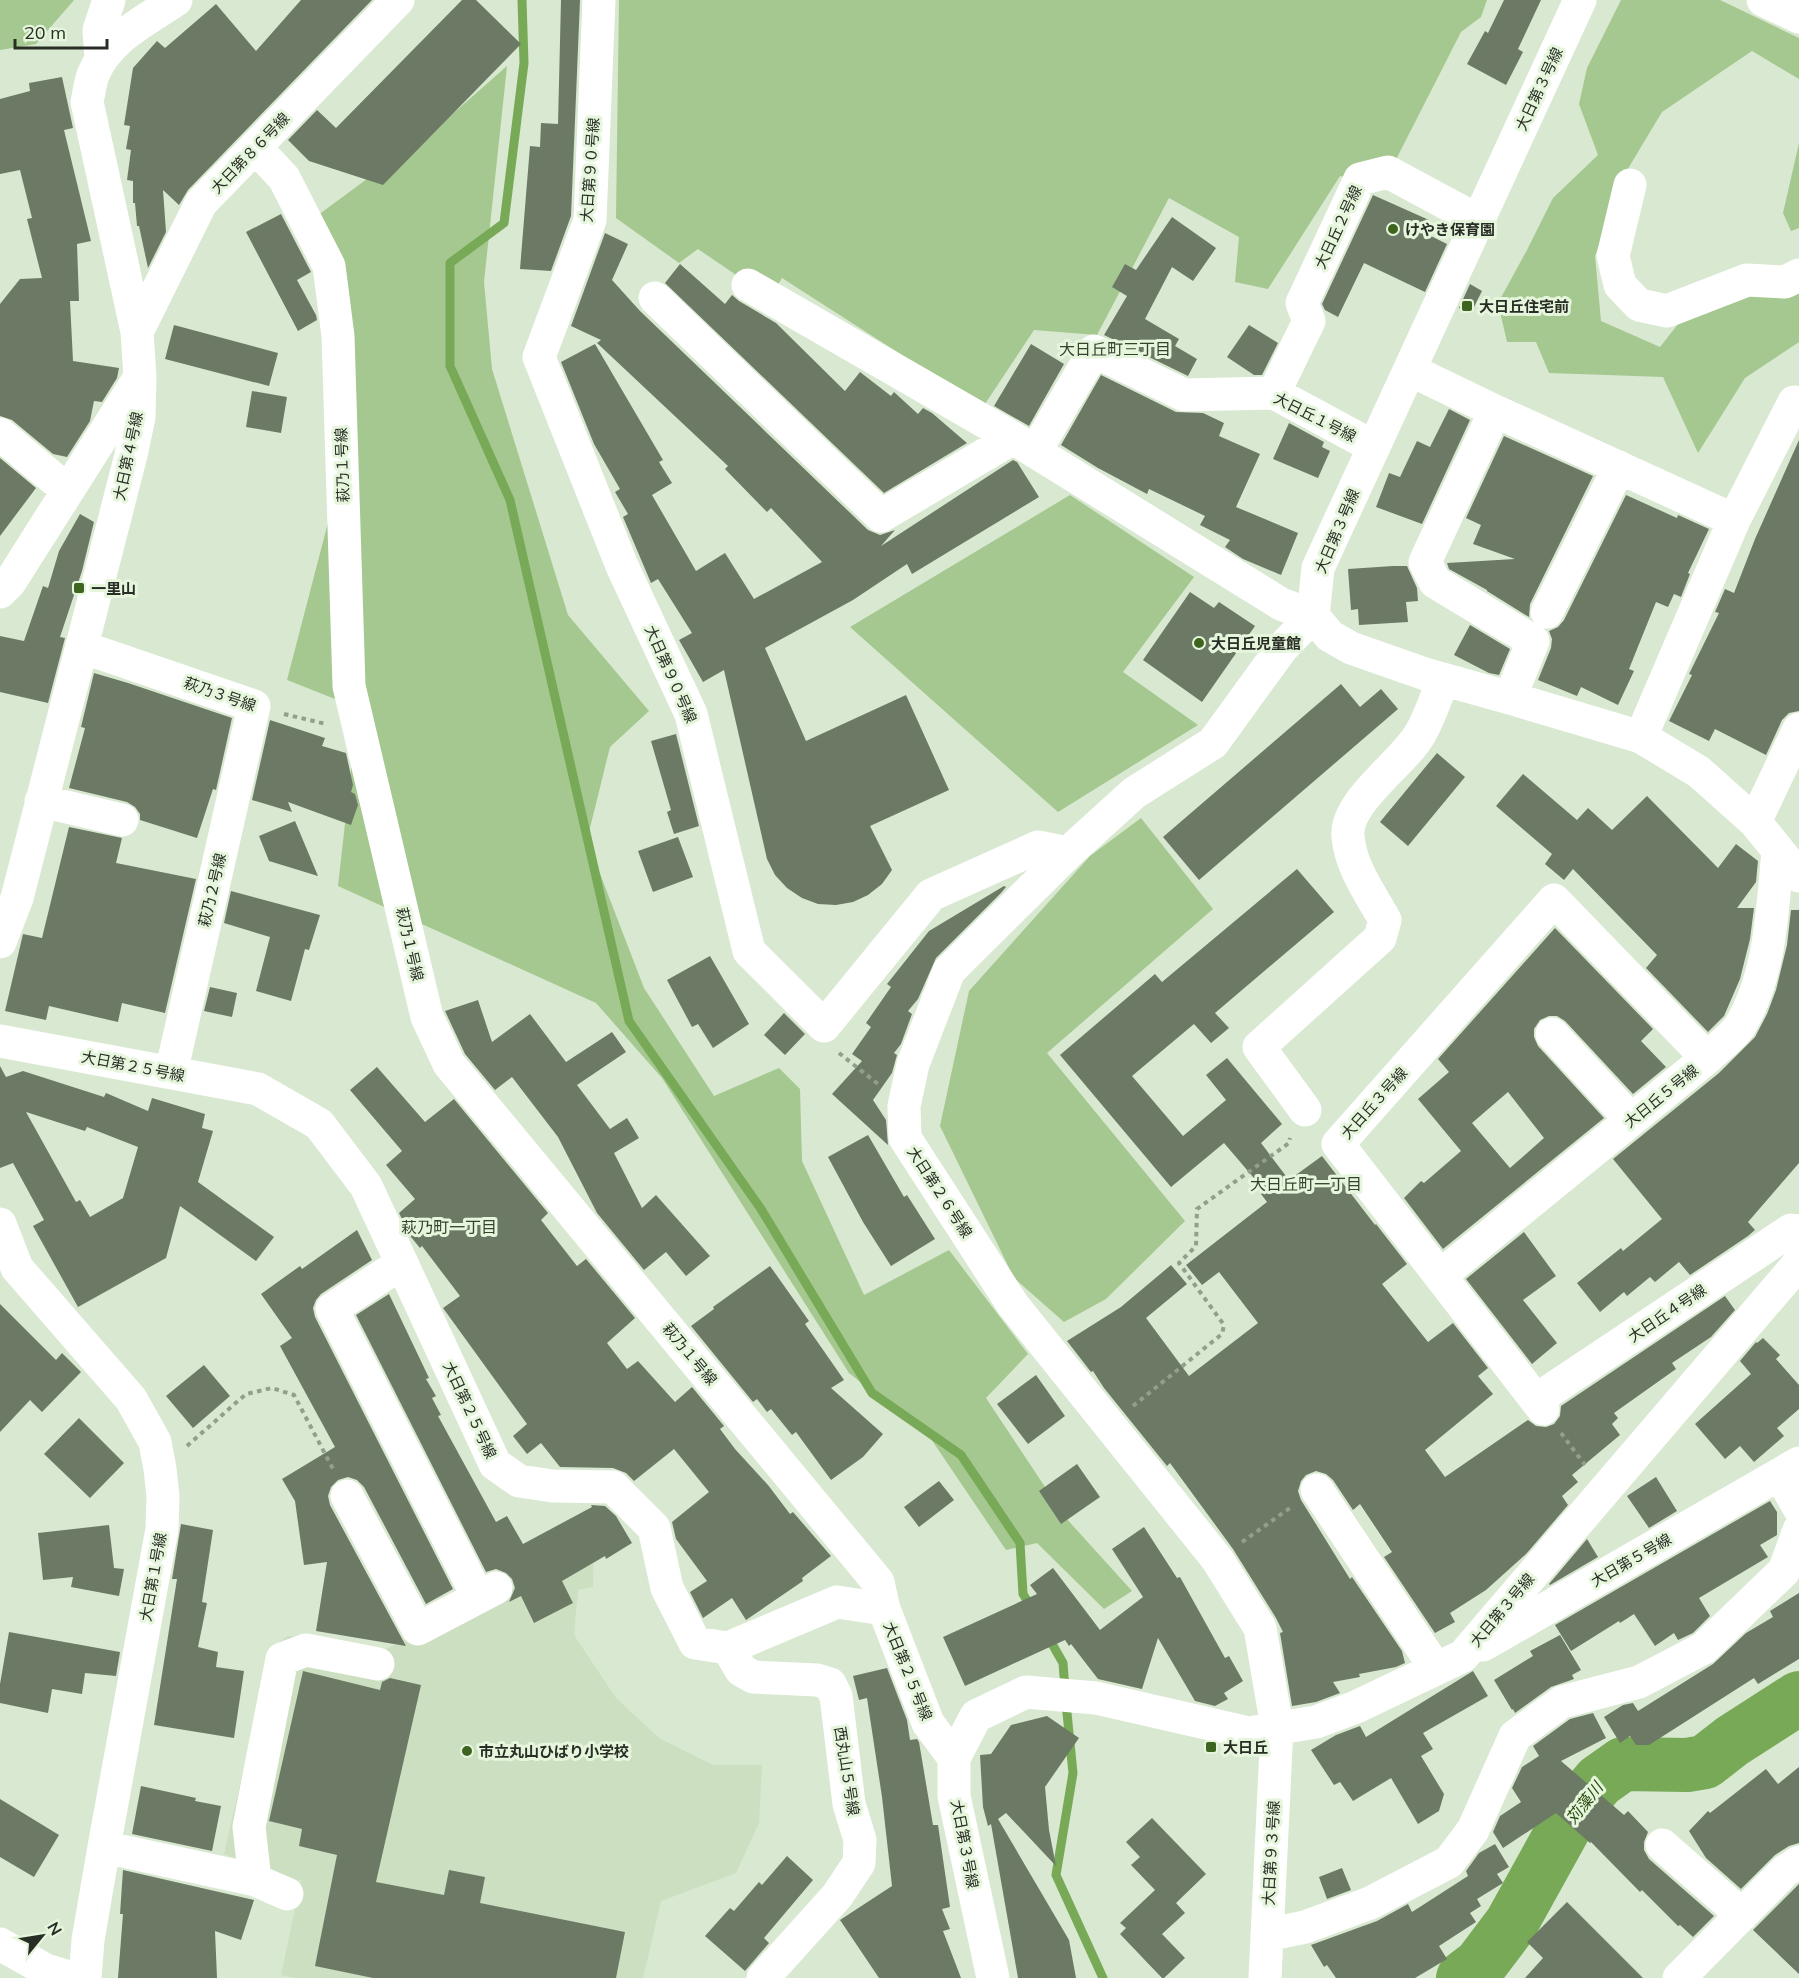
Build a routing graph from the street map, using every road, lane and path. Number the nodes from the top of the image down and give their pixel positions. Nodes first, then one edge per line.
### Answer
1 (109, 0) edge
2 (176, 0) edge
3 (398, 0) edge
4 (598, 0) edge
5 (1580, 0) edge
6 (1763, 0) edge
7 (1799, 17) edge
8 (101, 58) junction
9 (255, 147) junction
10 (1630, 185) dead end
11 (1479, 221) junction
12 (1799, 276) edge
13 (748, 285) dead end
14 (655, 298) dead end
15 (137, 332) junction
16 (1410, 370) junction
17 (140, 377) junction
18 (1274, 393) junction
19 (1799, 405) edge
20 (1495, 411) junction
21 (0, 434) edge
22 (1024, 445) junction
23 (1374, 447) junction
24 (1618, 467) junction
25 (67, 490) junction
26 (1734, 520) junction
27 (0, 592) edge
28 (1547, 612) dead end
29 (1313, 616) junction
30 (82, 647) junction
31 (1443, 680) junction
32 (1510, 698) junction
33 (254, 706) junction
34 (1799, 729) edge
35 (360, 733) junction
36 (1641, 737) junction
37 (41, 801) junction
38 (122, 820) dead end
39 (1755, 822) junction
40 (1068, 853) junction
41 (1789, 864) edge
42 (0, 942) edge
43 (1552, 1034) dead end
44 (0, 1041) edge
45 (1707, 1058) junction
46 (171, 1073) junction
47 (1305, 1110) joint
48 (1631, 1120) junction
49 (0, 1224) edge
50 (1799, 1231) edge
51 (402, 1263) junction
52 (1799, 1263) edge
53 (9, 1276) edge
54 (1440, 1276) junction
55 (1155, 1388) dead end
56 (1539, 1405) junction
57 (1790, 1469) edge
58 (160, 1470) junction
59 (1604, 1489) junction
60 (1317, 1490) joint
61 (347, 1496) joint
62 (1799, 1508) edge
63 (1799, 1530) edge
64 (1217, 1559) junction
65 (884, 1609) junction
66 (728, 1648) junction
67 (1450, 1663) junction
68 (378, 1664) dead end
69 (1277, 1727) junction
70 (954, 1758) junction
71 (1662, 1845) dead end
72 (104, 1847) junction
73 (1799, 1862) edge
74 (255, 1880) junction
75 (287, 1894) dead end
76 (1742, 1915) junction
77 (1267, 1935) junction
78 (0, 1944) edge
79 (73, 1978) edge
80 (85, 1978) edge
81 (763, 1978) edge
82 (993, 1978) edge
83 (1265, 1978) edge
84 (1679, 1978) edge

1 - 8 street
2 - 8 street, 大日第４号線
3 - 9 street, 大日第８６号線
4 - 40 street, 大日第９０号線
5 - 11 street, 大日第３号線
6 - 7 street
8 - 15 street, 大日第４号線
9 - 15 street, 大日第８６号線
9 - 35 street, 萩乃１号線
10 - 12 street
11 - 16 street, 大日第３号線
11 - 18 street, 大日丘２号線
13 - 22 street
14 - 22 street
15 - 17 street, 大日第４号線
16 - 20 street
16 - 23 street, 大日第３号線
17 - 25 street
17 - 30 street, 大日第４号線
18 - 22 street, 大日丘１号線
18 - 23 street, 大日丘１号線
19 - 26 street
20 - 24 street
20 - 32 street
21 - 25 street
22 - 29 street
23 - 29 street, 大日第３号線
24 - 26 street
24 - 28 street
25 - 27 street
26 - 36 street
29 - 31 street
29 - 40 street, 大日第２６号線
30 - 33 street, 萩乃３号線
30 - 37 street, 大日第４号線
31 - 32 street
31 - 47 street
32 - 36 street
33 - 35 path, 萩乃３号線
33 - 46 street, 萩乃２号線
34 - 39 street
35 - 65 street, 萩乃１号線
36 - 39 street
37 - 38 street
37 - 42 street, 大日第４号線
39 - 41 street
40 - 64 street, 大日第２６号線
41 - 45 street, 大日丘５号線
43 - 48 street
44 - 46 street, 大日第２５号線
45 - 48 street, 大日丘５号線
45 - 54 street, 大日丘３号線
46 - 51 street, 大日第２５号線
47 - 55 path
48 - 54 street, 大日丘５号線
49 - 53 street, 大日第１号線
50 - 56 street, 大日丘４号線
51 - 61 street
51 - 66 street, 大日第２５号線
52 - 59 street, 大日第３号線
53 - 58 street, 大日第１号線
54 - 56 street, 大日丘３号線
56 - 59 path
57 - 62 street
57 - 67 street, 大日第５号線
58 - 61 path
58 - 72 street, 大日第１号線
59 - 67 street, 大日第３号線
60 - 64 path
60 - 67 street
63 - 77 street
64 - 69 street, 大日第２６号線
65 - 66 street, 大日第２５号線
65 - 70 street, 大日第２５号線
66 - 81 street, 西丸山５号線
67 - 69 street, 大日第３号線
68 - 74 street
69 - 70 street, 大日第３号線
69 - 77 street, 大日第９３号線
70 - 82 street, 大日第３号線
71 - 76 street
72 - 74 street
72 - 80 street, 大日第１号線
73 - 76 street
74 - 75 street
76 - 84 street
77 - 83 street, 大日第９３号線
78 - 79 street

